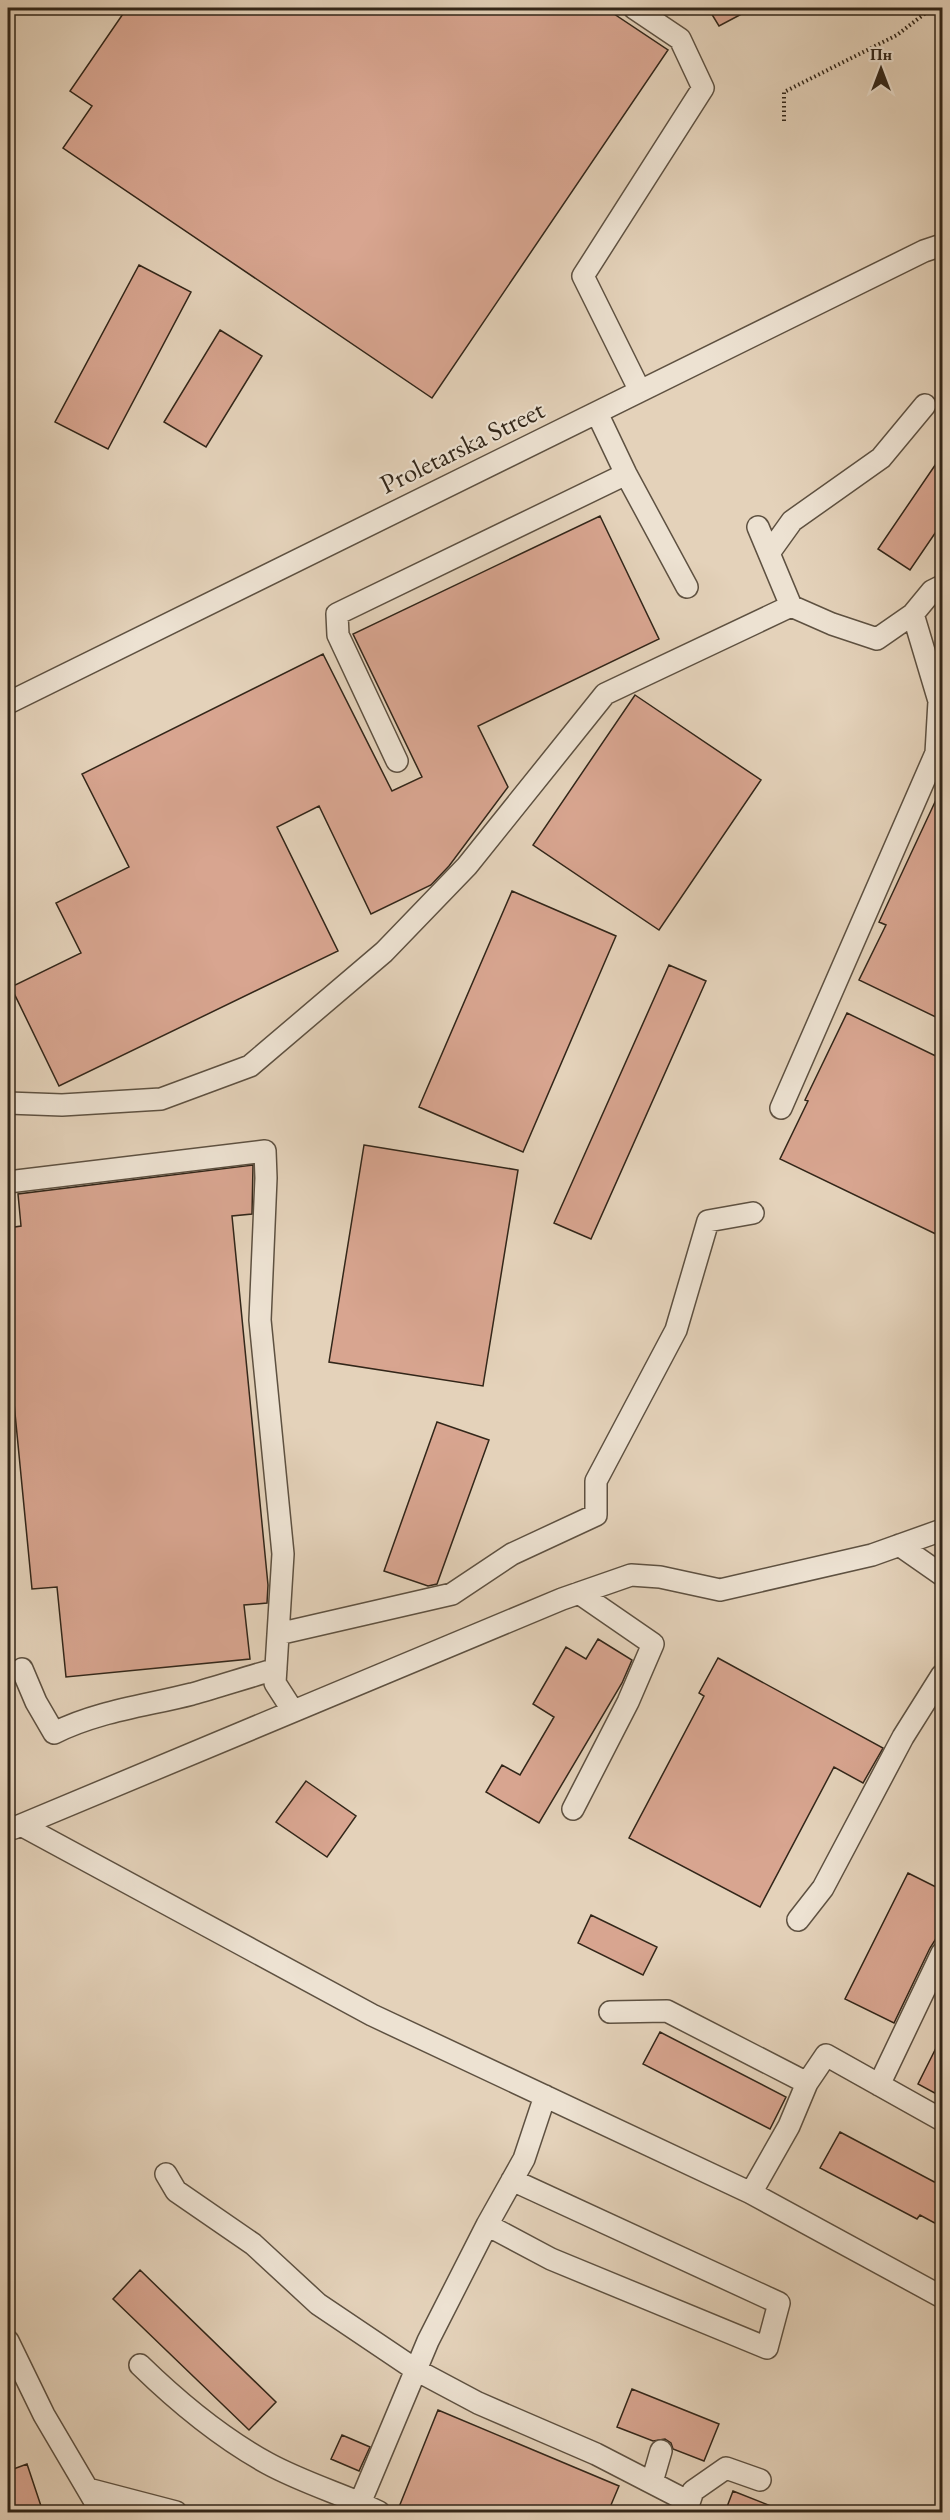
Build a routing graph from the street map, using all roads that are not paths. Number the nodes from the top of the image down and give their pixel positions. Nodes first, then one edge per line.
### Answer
1 (634, 8) edge
2 (942, 245) edge
3 (640, 391) junction
4 (925, 405) dead end
5 (597, 412) junction
6 (626, 474) junction
7 (758, 527) dead end
8 (769, 553) junction
9 (942, 586) edge
10 (687, 587) dead end
11 (791, 606) junction
12 (913, 614) junction
13 (937, 676) edge
14 (8, 703) edge
15 (397, 761) dead end
16 (8, 1103) edge
17 (781, 1108) dead end
18 (8, 1182) edge
19 (753, 1213) dead end
20 (942, 1530) edge
21 (899, 1545) junction
22 (942, 1575) edge
23 (579, 1593) junction
24 (278, 1634) junction
25 (22, 1668) dead end
26 (276, 1669) junction
27 (942, 1675) edge
28 (293, 1711) junction
29 (573, 1809) dead end
30 (14, 1828) edge
31 (798, 1920) dead end
32 (942, 1953) edge
33 (610, 2012) dead end
34 (807, 2083) junction
35 (879, 2085) junction
36 (544, 2096) junction
37 (942, 2120) edge
38 (166, 2174) dead end
39 (512, 2180) junction
40 (751, 2193) junction
41 (486, 2225) junction
42 (942, 2297) edge
43 (8, 2341) edge
44 (140, 2365) dead end
45 (416, 2370) junction
46 (662, 2451) dead end
47 (760, 2480) dead end
48 (652, 2482) junction
49 (88, 2488) junction
50 (360, 2503) junction
51 (687, 2507) edge
52 (101, 2512) edge
53 (176, 2512) edge
54 (379, 2512) edge

1 - 3 street
2 - 3 street, Proletarska Street
3 - 5 street, Proletarska Street
4 - 8 street
5 - 6 street
5 - 14 street, Proletarska Street
6 - 10 street
6 - 15 street
7 - 8 street
8 - 11 street
9 - 12 street
11 - 12 street
11 - 16 street
12 - 13 street
13 - 17 street
18 - 24 street
19 - 24 street
20 - 21 street
21 - 22 street
21 - 23 street
23 - 28 street
23 - 29 street
24 - 26 street
25 - 26 street
26 - 28 street
27 - 31 street
28 - 30 street
30 - 36 street
32 - 35 street
33 - 34 street
34 - 35 street
34 - 40 street
35 - 37 street
36 - 39 street
36 - 40 street
38 - 45 street
39 - 41 street
39 - 41 street
40 - 42 street
41 - 45 street
43 - 49 street
44 - 50 street
45 - 48 street
45 - 50 street
46 - 48 street
47 - 51 street
48 - 51 street
49 - 52 street
49 - 53 street
50 - 54 street

